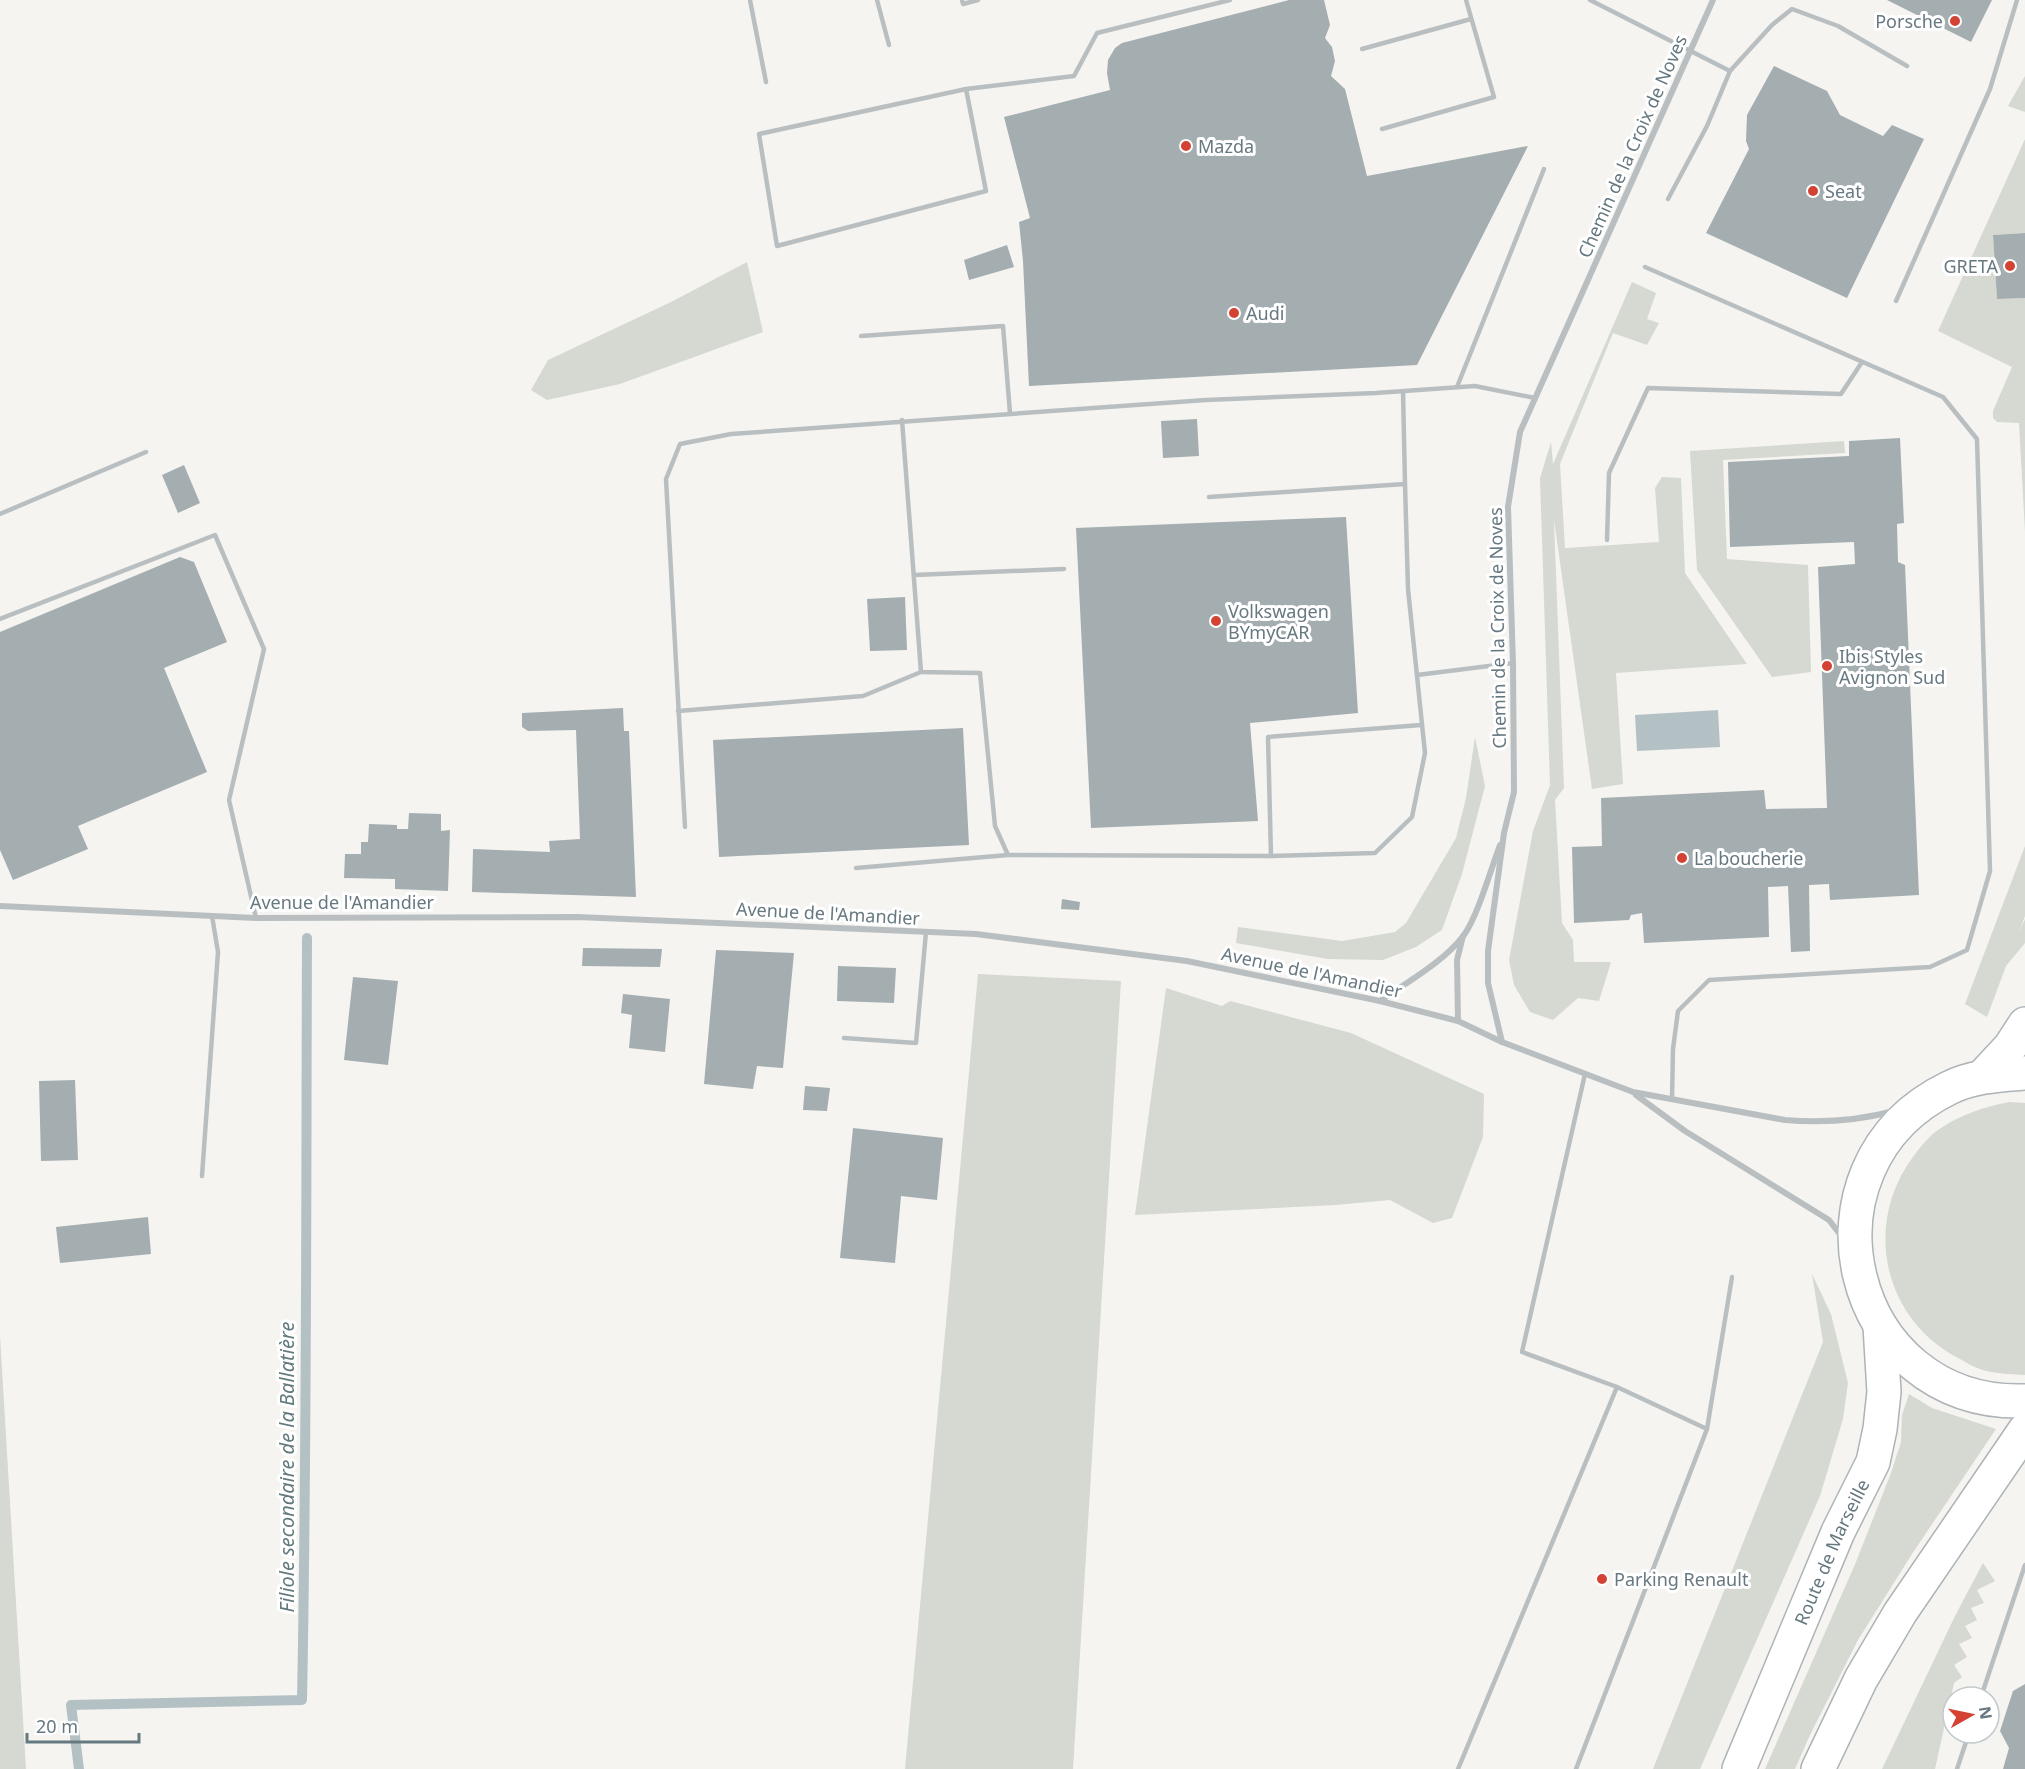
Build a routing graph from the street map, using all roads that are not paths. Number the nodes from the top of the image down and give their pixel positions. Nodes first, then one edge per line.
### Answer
1 (750, 0) edge
2 (877, 0) edge
3 (962, 0) edge
4 (978, 0) edge
5 (1230, 0) edge
6 (1466, 0) edge
7 (1590, 0) edge
8 (1713, 0) edge
9 (2017, 0) edge
10 (1472, 19) junction
11 (889, 45) dead end
12 (1362, 49) dead end
13 (1691, 51) junction
14 (1906, 66) dead end
15 (1730, 71) junction
16 (766, 82) dead end
17 (966, 89) junction
18 (1382, 129) dead end
19 (1544, 169) dead end
20 (1668, 199) dead end
21 (1646, 267) dead end
22 (1896, 301) dead end
23 (861, 336) dead end
24 (1862, 362) junction
25 (1457, 387) junction
26 (1403, 391) junction
27 (1535, 398) junction
28 (1010, 413) junction
29 (903, 420) junction
30 (146, 452) dead end
31 (1405, 484) junction
32 (1209, 497) dead end
33 (0, 514) edge
34 (1606, 540) dead end
35 (1064, 569) dead end
36 (914, 574) junction
37 (0, 619) edge
38 (1513, 663) junction
39 (921, 672) junction
40 (1417, 675) junction
41 (678, 711) junction
42 (1421, 724) junction
43 (685, 828) dead end
44 (1504, 833) junction
45 (1008, 855) junction
46 (1271, 856) junction
47 (856, 868) dead end
48 (0, 906) edge
49 (212, 916) junction
50 (256, 918) junction
51 (926, 932) junction
52 (1464, 936) junction
53 (1380, 1001) junction
54 (1458, 1021) junction
55 (2025, 1024) edge
56 (844, 1038) dead end
57 (1502, 1042) junction
58 (2025, 1073) edge
59 (1585, 1074) junction
60 (1983, 1076) junction
61 (1633, 1092) junction
62 (1672, 1099) junction
63 (1910, 1107) junction
64 (202, 1176) dead end
65 (1855, 1255) junction
66 (1732, 1276) dead end
67 (1880, 1326) junction
68 (1617, 1387) junction
69 (2025, 1401) edge
70 (1707, 1429) junction
71 (2025, 1430) edge
72 (2025, 1565) edge
73 (1985, 1685) edge
74 (1965, 1745) edge
75 (1458, 1769) edge
76 (1576, 1769) edge
77 (1739, 1769) edge
78 (1818, 1769) edge
79 (1957, 1769) edge

1 - 16 lane
2 - 11 lane
3 - 4 lane
5 - 17 lane
6 - 10 lane
7 - 13 lane
8 - 13 street, Chemin de la Croix de Noves
9 - 22 lane
10 - 12 lane
10 - 18 lane
13 - 15 lane
13 - 27 street, Chemin de la Croix de Noves
14 - 15 lane
15 - 20 lane
17 - 17 lane
19 - 25 lane
21 - 24 lane
23 - 28 lane
24 - 34 lane
24 - 62 lane
25 - 26 lane
25 - 27 lane
26 - 28 lane
26 - 31 lane
27 - 38 street, Chemin de la Croix de Noves
28 - 29 lane
29 - 36 lane
29 - 41 lane
30 - 33 lane
31 - 32 lane
31 - 40 lane
35 - 36 lane
36 - 39 lane
37 - 50 lane
38 - 40 lane
38 - 44 street, Chemin de la Croix de Noves
39 - 41 lane
39 - 45 lane
40 - 42 lane
41 - 43 lane
42 - 46 lane
42 - 46 lane
44 - 52 street
44 - 57 street, Chemin de la Croix de Noves
45 - 46 lane
45 - 47 lane
48 - 49 street, Avenue de l'Amandier
49 - 50 street, Avenue de l'Amandier
49 - 64 lane
50 - 51 street, Avenue de l'Amandier
51 - 53 street, Avenue de l'Amandier
51 - 56 lane
52 - 53 street
52 - 54 street
53 - 54 street, Avenue de l'Amandier
54 - 57 street, Avenue de l'Amandier
55 - 60 main road
57 - 59 street, Avenue de l'Amandier
58 - 60 main road
59 - 61 street, Avenue de l'Amandier
59 - 68 lane
60 - 63 main road
61 - 62 street, Avenue de l'Amandier
61 - 65 street, Avenue de l'Amandier
62 - 63 street, Avenue de l'Amandier
63 - 65 main road
65 - 67 main road
66 - 70 lane
67 - 69 main road
67 - 77 main road, Route de Marseille
68 - 70 lane
68 - 75 lane
70 - 76 lane
71 - 78 main road
72 - 73 lane
74 - 79 lane

